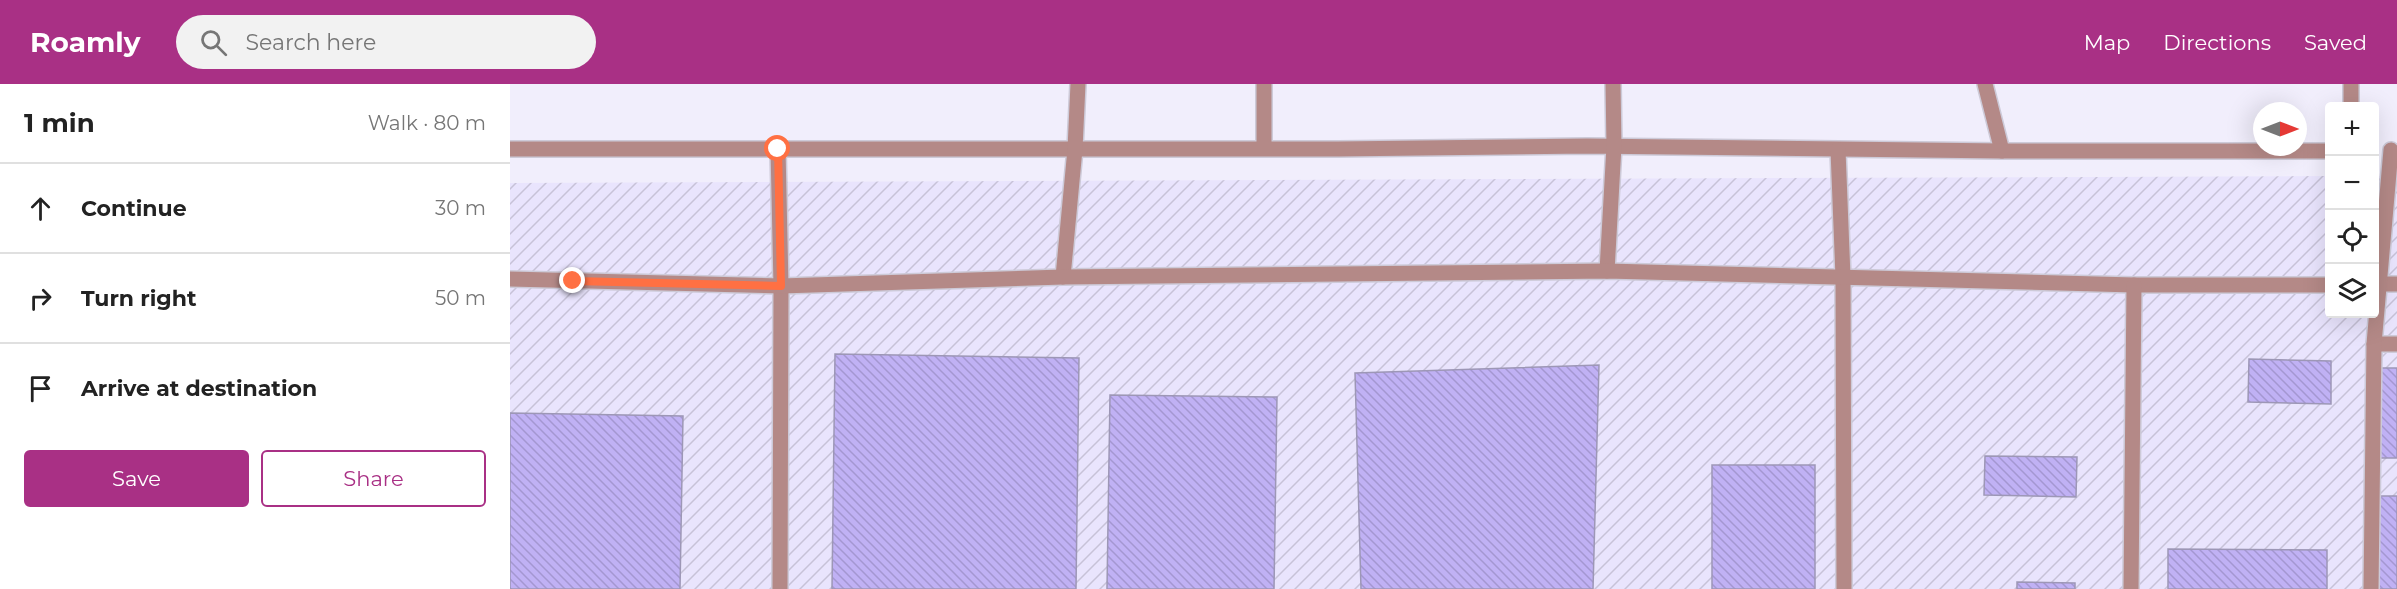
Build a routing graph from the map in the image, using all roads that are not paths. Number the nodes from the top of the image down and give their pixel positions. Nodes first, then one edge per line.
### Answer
1 (1078, 84) edge
2 (1264, 84) edge
3 (1613, 84) edge
4 (1984, 84) edge
5 (2351, 84) edge
6 (2351, 102) edge
7 (1614, 146) junction
8 (1264, 148) junction
9 (510, 149) edge
10 (778, 149) junction
11 (1075, 149) junction
12 (1838, 150) junction
13 (2394, 150) edge
14 (2002, 151) junction
15 (2325, 151) edge
16 (2379, 268) edge
17 (1607, 271) junction
18 (1063, 277) junction
19 (1843, 277) junction
20 (510, 279) edge
21 (2379, 284) edge
22 (2397, 284) edge
23 (2134, 285) junction
24 (2325, 285) edge
25 (781, 286) junction
26 (2375, 318) edge
27 (2374, 344) junction
28 (2397, 344) edge
29 (780, 589) edge
30 (1844, 589) edge
31 (2131, 589) edge
32 (2371, 589) edge

1 - 11 street
2 - 8 street
3 - 7 street
4 - 14 street
5 - 6 street
7 - 8 street
7 - 12 street
7 - 17 street
8 - 11 street
9 - 10 street
10 - 11 street
10 - 25 street
11 - 18 street
12 - 14 street
12 - 19 street
13 - 16 street
14 - 15 street
17 - 18 street
17 - 19 street
18 - 25 street
19 - 23 street
19 - 30 street
20 - 25 street
21 - 22 street
23 - 24 street
23 - 31 street
25 - 29 street
26 - 27 street
27 - 28 street
27 - 32 street

